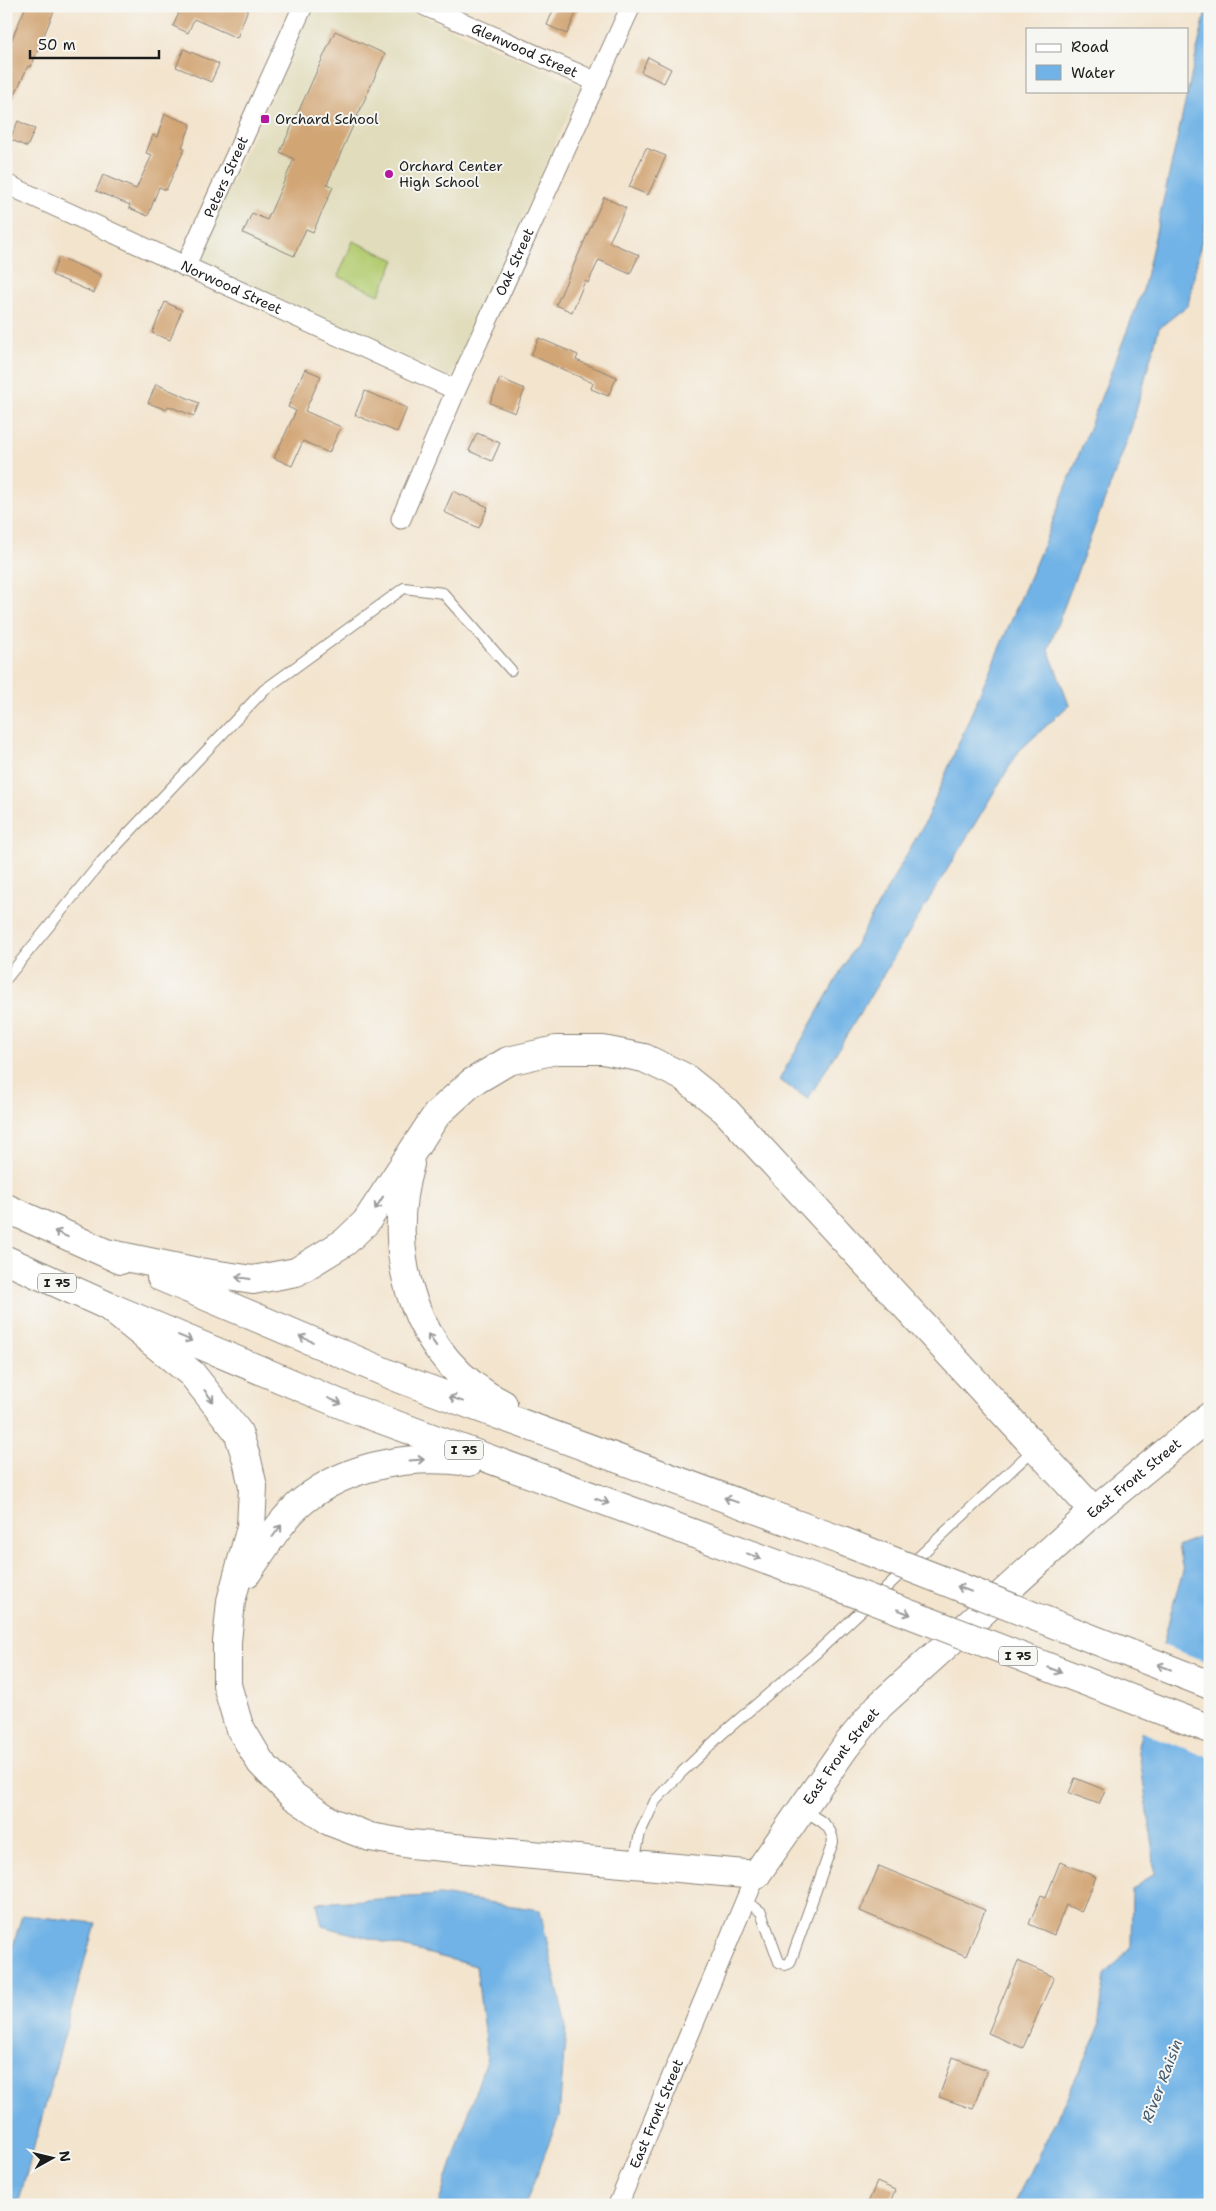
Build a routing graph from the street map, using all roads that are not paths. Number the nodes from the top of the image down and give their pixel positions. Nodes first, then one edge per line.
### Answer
1 (303, 6) edge
2 (425, 6) edge
3 (631, 6) edge
4 (596, 82) junction
5 (6, 184) edge
6 (185, 266) junction
7 (456, 390) junction
8 (401, 519) dead end
9 (511, 670) dead end
10 (6, 979) edge
11 (415, 1148) junction
12 (6, 1208) edge
13 (106, 1253) junction
14 (6, 1260) edge
15 (108, 1306) junction
16 (1210, 1416) edge
17 (1037, 1446) junction
18 (601, 1452) junction
19 (563, 1487) junction
20 (1094, 1511) junction
21 (232, 1601) junction
22 (1210, 1685) edge
23 (1210, 1729) edge
24 (801, 1809) junction
25 (633, 1863) junction
26 (756, 1875) junction
27 (745, 1900) junction
28 (618, 2205) edge

1 - 6 street, Peters Street
2 - 4 street, Glenwood Street
3 - 4 street, Oak Street
4 - 7 street, Oak Street
5 - 6 street, Norwood Street
6 - 7 street, Norwood Street
7 - 8 street, Oak Street
9 - 10 lane
11 -> 13 main road
11 - 17 main road
18 -> 11 main road
13 -> 12 main road
18 -> 13 main road
14 - 15 main road, I 75
15 -> 19 main road, I 75
15 -> 21 main road
16 - 20 main road, East Front Street
17 - 20 main road
17 - 25 lane
22 -> 18 main road, bridge
21 -> 19 main road
19 -> 23 main road, I 75, bridge
20 - 24 main road, East Front Street
21 - 25 main road
24 - 26 main road, East Front Street
24 - 27 lane
25 - 26 main road
26 - 27 street, East Front Street
27 - 28 street, East Front Street

